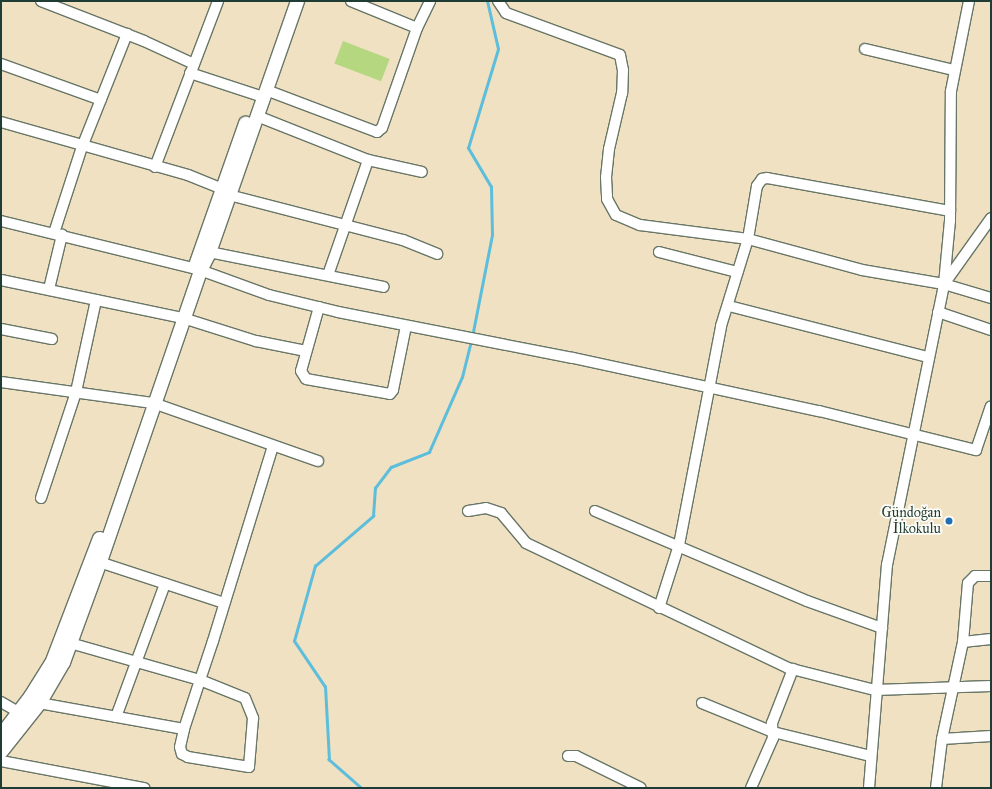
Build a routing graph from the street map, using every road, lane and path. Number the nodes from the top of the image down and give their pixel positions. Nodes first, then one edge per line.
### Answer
1 (42, 1) edge
2 (218, 1) edge
3 (288, 1) edge
4 (297, 1) edge
5 (351, 1) edge
6 (430, 1) edge
7 (498, 1) edge
8 (969, 1) edge
9 (53, 3) edge
10 (417, 28) junction
11 (127, 34) junction
12 (865, 49) dead end
13 (1, 64) edge
14 (192, 68) junction
15 (954, 70) junction
16 (262, 94) junction
17 (101, 100) junction
18 (257, 116) junction
19 (1, 122) edge
20 (82, 147) junction
21 (368, 160) junction
22 (155, 167) junction
23 (422, 172) dead end
24 (225, 192) junction
25 (950, 211) junction
26 (1, 221) edge
27 (990, 222) edge
28 (346, 225) junction
29 (58, 234) junction
30 (748, 239) junction
31 (209, 252) junction
32 (659, 252) dead end
33 (437, 254) dead end
34 (196, 269) junction
35 (737, 272) junction
36 (328, 275) junction
37 (1, 280) edge
38 (944, 284) junction
39 (384, 287) dead end
40 (49, 289) junction
41 (991, 298) edge
42 (96, 300) junction
43 (729, 306) junction
44 (319, 307) junction
45 (938, 312) junction
46 (179, 318) junction
47 (406, 326) junction
48 (1, 329) edge
49 (991, 330) edge
50 (52, 339) dead end
51 (306, 351) junction
52 (928, 357) junction
53 (1, 382) edge
54 (710, 388) junction
55 (76, 392) junction
56 (149, 402) junction
57 (991, 406) edge
58 (913, 435) junction
59 (273, 446) junction
60 (318, 461) dead end
61 (41, 498) dead end
62 (468, 511) dead end
63 (595, 511) dead end
64 (679, 545) junction
65 (96, 560) junction
66 (991, 576) edge
67 (165, 584) junction
68 (224, 603) junction
69 (658, 608) junction
70 (882, 628) junction
71 (991, 639) edge
72 (963, 642) junction
73 (70, 643) junction
74 (137, 662) junction
75 (793, 669) junction
76 (200, 680) junction
77 (991, 686) edge
78 (952, 687) junction
79 (875, 690) junction
80 (1, 702) edge
81 (39, 703) junction
82 (702, 703) dead end
83 (18, 712) junction
84 (116, 717) junction
85 (184, 729) junction
86 (773, 732) junction
87 (1, 734) edge
88 (991, 736) edge
89 (942, 739) junction
90 (1, 751) edge
91 (568, 756) dead end
92 (871, 756) junction
93 (1, 761) edge
94 (144, 788) edge
95 (641, 788) edge
96 (751, 788) edge
97 (870, 788) edge
98 (936, 788) edge

1 - 9 street
2 - 14 street
3 - 16 main road
4 - 16 main road
5 - 10 street
6 - 10 street
7 - 30 street
8 - 15 street
9 - 11 street
10 - 16 street
11 - 14 street
11 - 17 street
12 - 15 street
13 - 17 street
14 - 16 street
14 - 22 street
15 - 25 street
16 - 18 main road
16 - 24 main road
17 - 20 street
18 - 21 street
18 - 24 main road
19 - 20 street
20 - 22 street
20 - 29 street
21 - 23 street
21 - 28 street
22 - 24 street
24 - 28 street
24 - 31 main road
24 - 34 main road
25 - 30 street
25 - 38 street
26 - 29 street
27 - 38 street
28 - 33 street
28 - 36 street
29 - 34 street
29 - 40 street
30 - 35 street
30 - 38 street
31 - 34 main road
31 - 36 street
32 - 35 street
34 - 44 street
34 - 46 main road
35 - 43 street
36 - 39 street
37 - 40 street
38 - 41 street
38 - 45 street
40 - 42 street
42 - 46 street
42 - 55 street
43 - 52 street
43 - 54 street
44 - 47 street
44 - 51 street
45 - 49 street
45 - 52 street
46 - 51 street
46 - 56 main road
47 - 51 street
47 - 54 street
48 - 50 street
52 - 58 street
53 - 55 street
54 - 58 street
54 - 64 street
55 - 56 street
55 - 61 street
56 - 59 street
56 - 65 main road
57 - 58 street
58 - 70 street
59 - 60 street
59 - 68 street
62 - 69 street
63 - 64 street
64 - 69 street
64 - 70 street
65 - 67 street
65 - 73 main road
65 - 83 main road
66 - 72 street
67 - 68 street
67 - 74 street
68 - 76 street
69 - 75 street
70 - 79 street
71 - 72 street
72 - 78 street
73 - 74 street
73 - 81 main road
74 - 76 street
74 - 84 street
75 - 79 street
75 - 86 street
76 - 85 street
76 - 85 street
77 - 78 street
78 - 79 street
78 - 89 street
79 - 92 street
80 - 83 street
81 - 84 street
81 - 90 main road
82 - 86 street
83 - 87 main road
84 - 85 street
86 - 92 street
86 - 96 street
88 - 89 street
89 - 98 street
91 - 95 street
92 - 97 street
93 - 94 street

